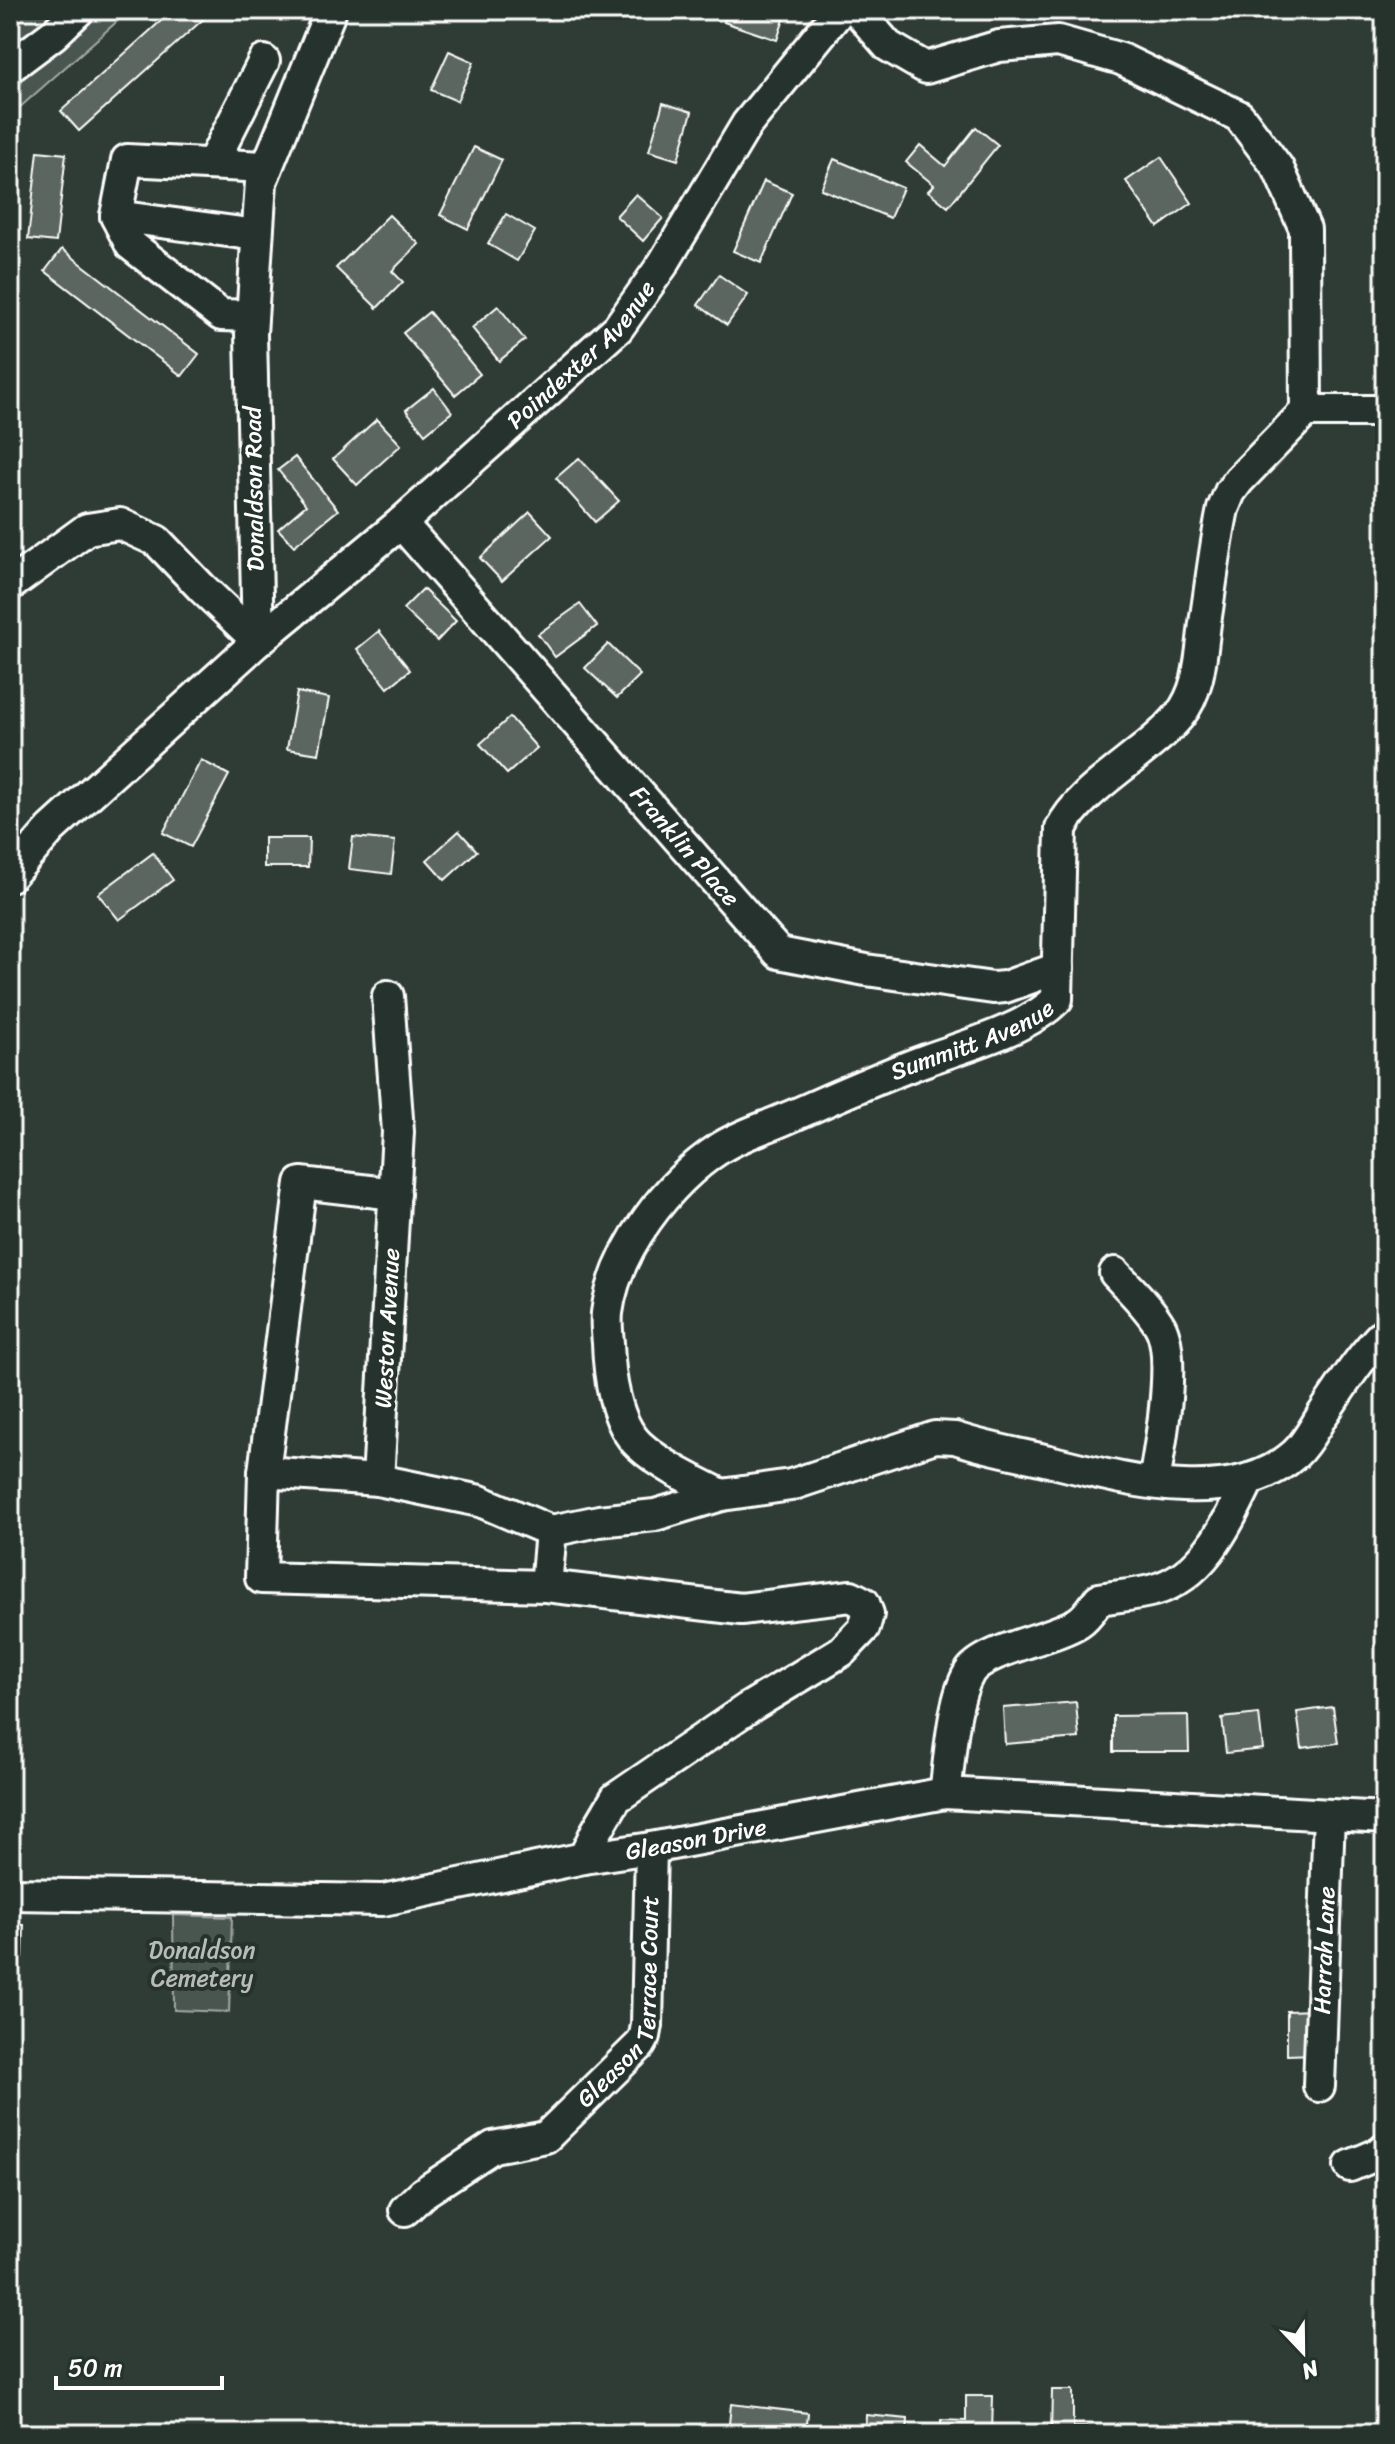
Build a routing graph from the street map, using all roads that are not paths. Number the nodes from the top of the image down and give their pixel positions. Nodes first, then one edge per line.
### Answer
1 (79, 10) edge
2 (331, 10) edge
3 (840, 10) edge
4 (857, 10) edge
5 (264, 61) dead end
6 (10, 67) edge
7 (212, 164) junction
8 (267, 167) junction
9 (116, 216) junction
10 (257, 235) junction
11 (252, 316) junction
12 (1306, 411) junction
13 (1385, 411) edge
14 (401, 523) junction
15 (10, 585) edge
16 (258, 641) junction
17 (10, 876) edge
18 (1058, 968) junction
19 (388, 996) dead end
20 (395, 1194) junction
21 (1115, 1273) dead end
22 (1385, 1332) edge
23 (264, 1472) junction
24 (1249, 1479) junction
25 (378, 1480) junction
26 (1154, 1482) junction
27 (722, 1495) junction
28 (551, 1531) junction
29 (546, 1586) junction
30 (945, 1793) junction
31 (1329, 1815) junction
32 (1385, 1818) edge
33 (651, 1848) junction
34 (584, 1858) junction
35 (10, 1894) edge
36 (1319, 2086) dead end
37 (1385, 2148) edge
38 (1350, 2166) dead end
39 (405, 2210) dead end

1 - 6 street
2 - 8 street, Donaldson Road
3 - 14 street, Poindexter Avenue
4 - 12 street
5 - 7 street
7 - 8 street
7 - 9 street
8 - 10 street, Donaldson Road
9 - 10 street
9 - 11 street
10 - 11 street, Donaldson Road
11 - 16 street, Donaldson Road
12 - 13 street
12 - 18 street, Summitt Avenue
14 - 16 street, Poindexter Avenue
14 - 18 street, Franklin Place
15 - 16 street
16 - 17 street
18 - 27 street, Summitt Avenue
19 - 20 street, Weston Avenue
20 - 23 street
20 - 25 street, Weston Avenue
21 - 26 street
22 - 24 street
23 - 25 street
23 - 29 street
24 - 26 street
24 - 30 street
25 - 28 street
26 - 27 street
27 - 28 street
28 - 29 street
29 - 34 street
30 - 31 street, Gleason Drive
30 - 33 street, Gleason Drive
31 - 32 street, Gleason Drive
31 - 36 street, Harrah Lane
33 - 34 street, Gleason Drive
33 - 39 street, Gleason Terrace Court
34 - 35 street, Gleason Drive
37 - 38 street

